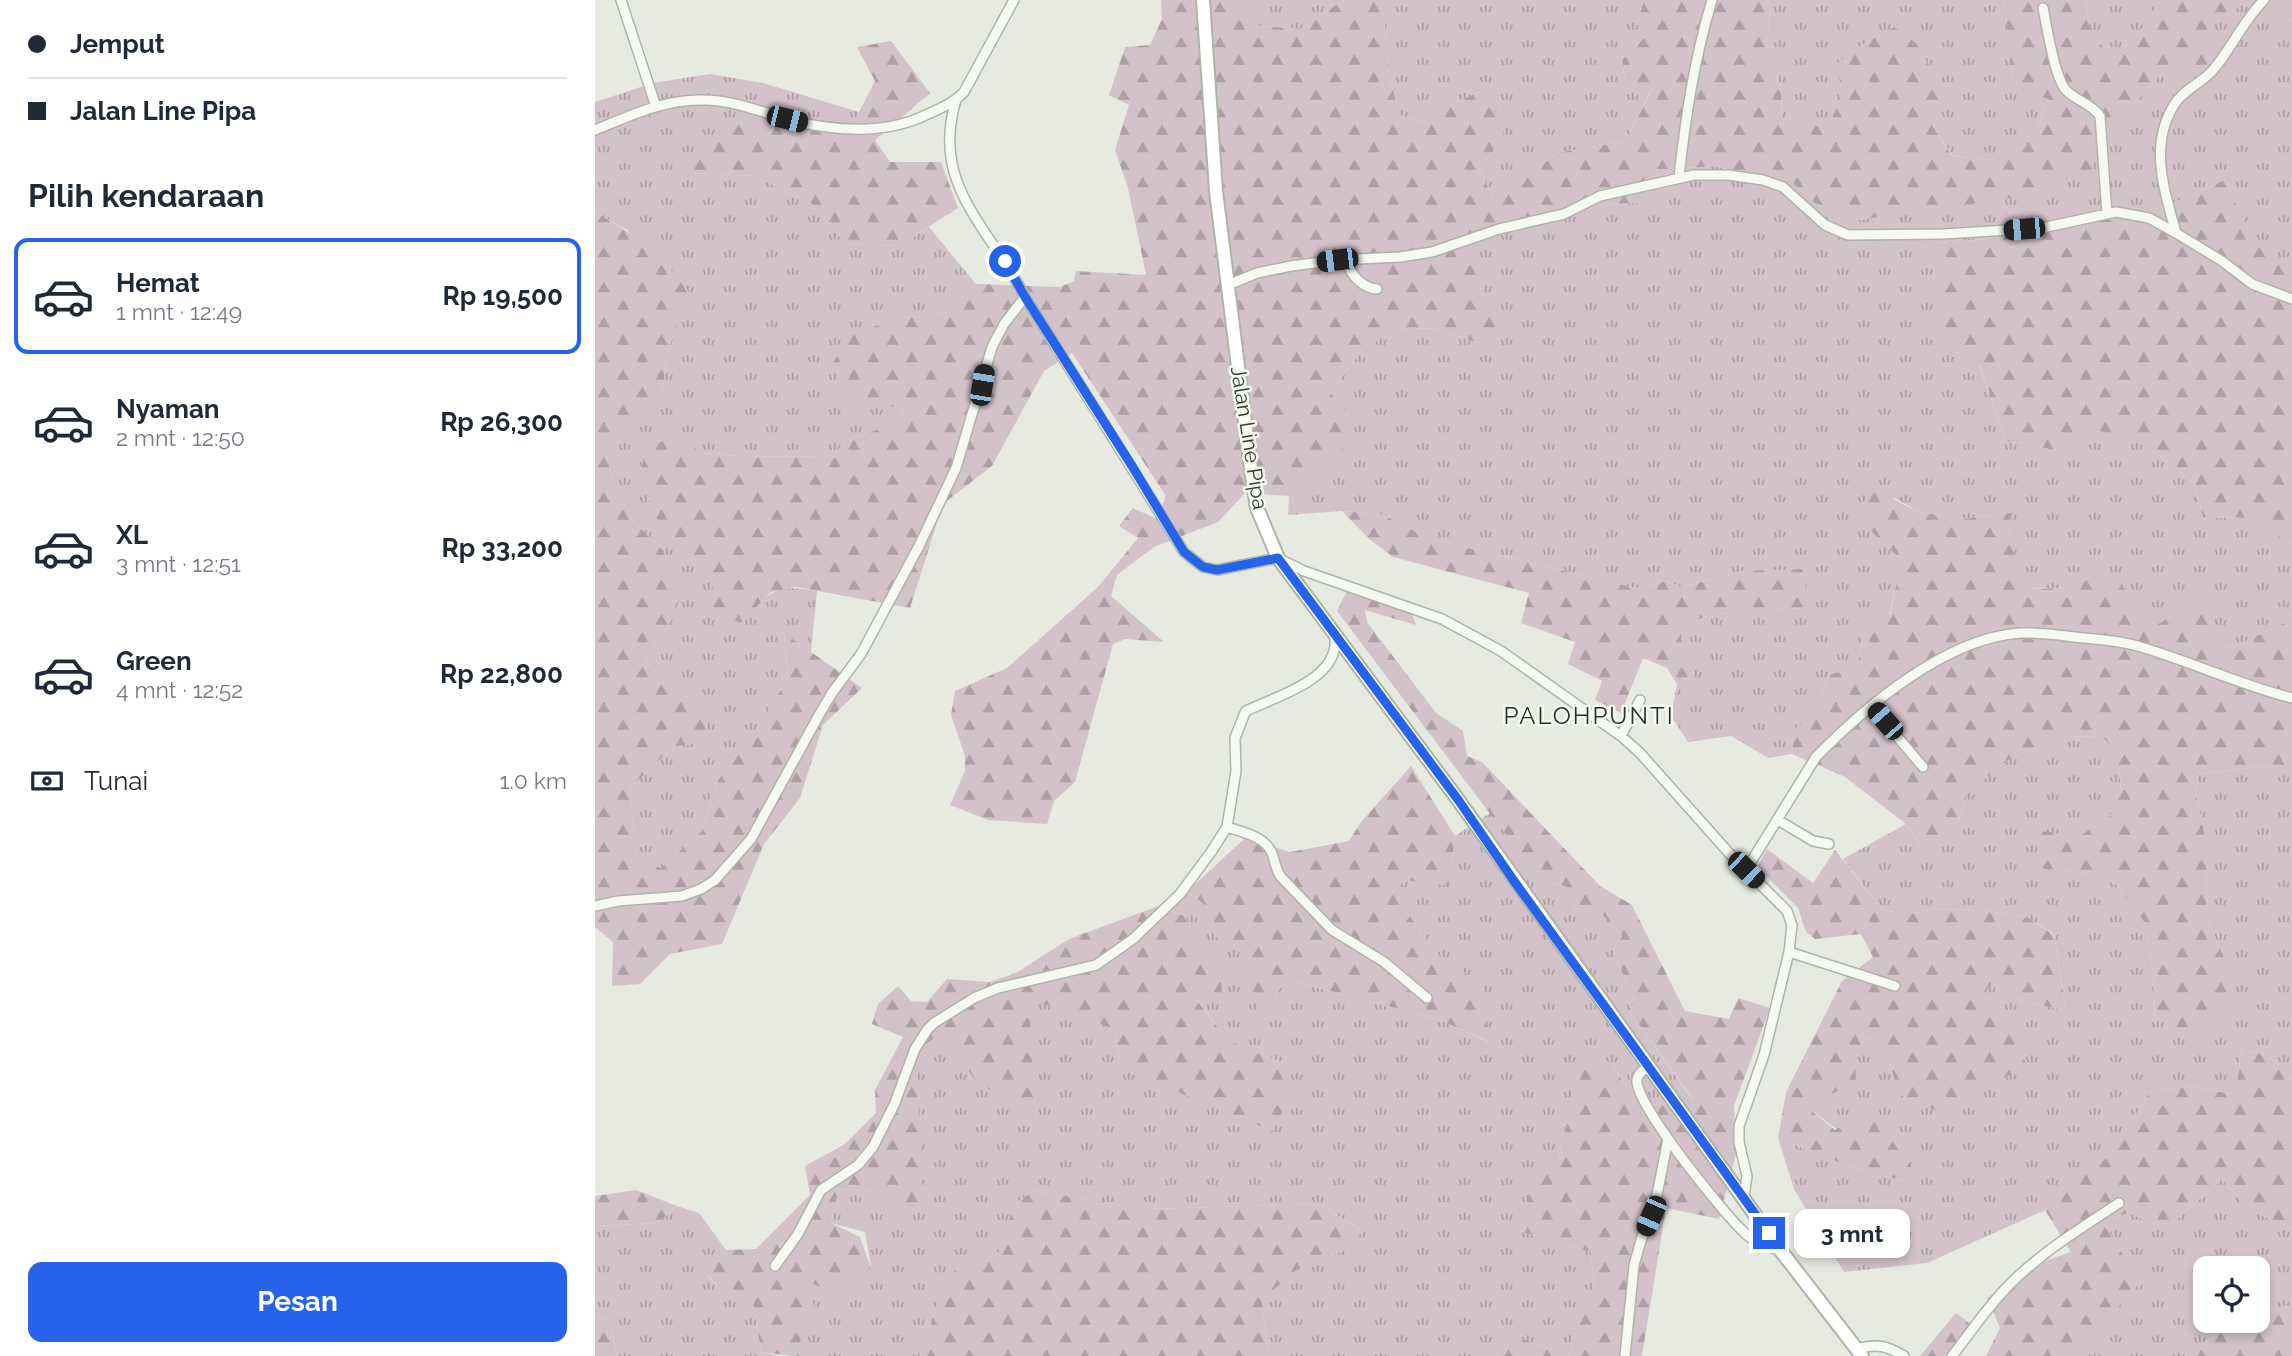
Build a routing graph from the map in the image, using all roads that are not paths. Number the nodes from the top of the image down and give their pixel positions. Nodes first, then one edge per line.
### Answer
1 (621, 0) edge
2 (1014, 0) edge
3 (1203, 0) edge
4 (1711, 0) edge
5 (2264, 0) edge
6 (2043, 8) dead end
7 (956, 100) junction
8 (656, 107) junction
9 (595, 130) edge
10 (1679, 177) junction
11 (2107, 214) junction
12 (2176, 233) junction
13 (1345, 260) junction
14 (1228, 285) junction
15 (1377, 289) dead end
16 (1025, 297) junction
17 (2292, 299) edge
18 (1278, 558) junction
19 (1335, 635) junction
20 (2292, 698) edge
21 (1640, 700) dead end
22 (1872, 707) junction
23 (1621, 736) junction
24 (1923, 767) dead end
25 (1778, 820) junction
26 (1227, 827) junction
27 (1829, 844) dead end
28 (1746, 870) junction
29 (595, 906) edge
30 (1789, 952) junction
31 (1895, 986) dead end
32 (1427, 998) dead end
33 (1649, 1065) junction
34 (1668, 1139) junction
35 (1745, 1197) junction
36 (2119, 1203) dead end
37 (1781, 1251) junction
38 (775, 1265) dead end
39 (1856, 1352) edge
40 (1625, 1356) edge
41 (1904, 1356) edge
42 (1952, 1356) edge

1 - 8 street
2 - 7 street
3 - 14 main road, Jalan Line Pipa
4 - 10 street
5 - 12 street
6 - 11 street
7 - 8 street
7 - 16 street
8 - 9 street
10 - 11 street
10 - 13 street
11 - 12 street
12 - 17 street
13 - 14 street
13 - 15 street
14 - 18 main road, Jalan Line Pipa
16 - 18 street
16 - 29 street
18 - 19 main road, Jalan Line Pipa
18 - 23 street
19 - 26 street
19 - 33 main road, Jalan Line Pipa
20 - 22 street
21 - 23 street
22 - 24 street
22 - 25 street
23 - 28 street
25 - 27 street
25 - 28 street
26 - 32 street
26 - 38 street
28 - 30 street
30 - 31 street
30 - 35 street
33 - 34 street
33 - 35 main road, Jalan Line Pipa
34 - 37 street
34 - 40 street
35 - 37 main road, Jalan Line Pipa
36 - 42 street
37 - 39 main road, Jalan Line Pipa
39 - 41 street

